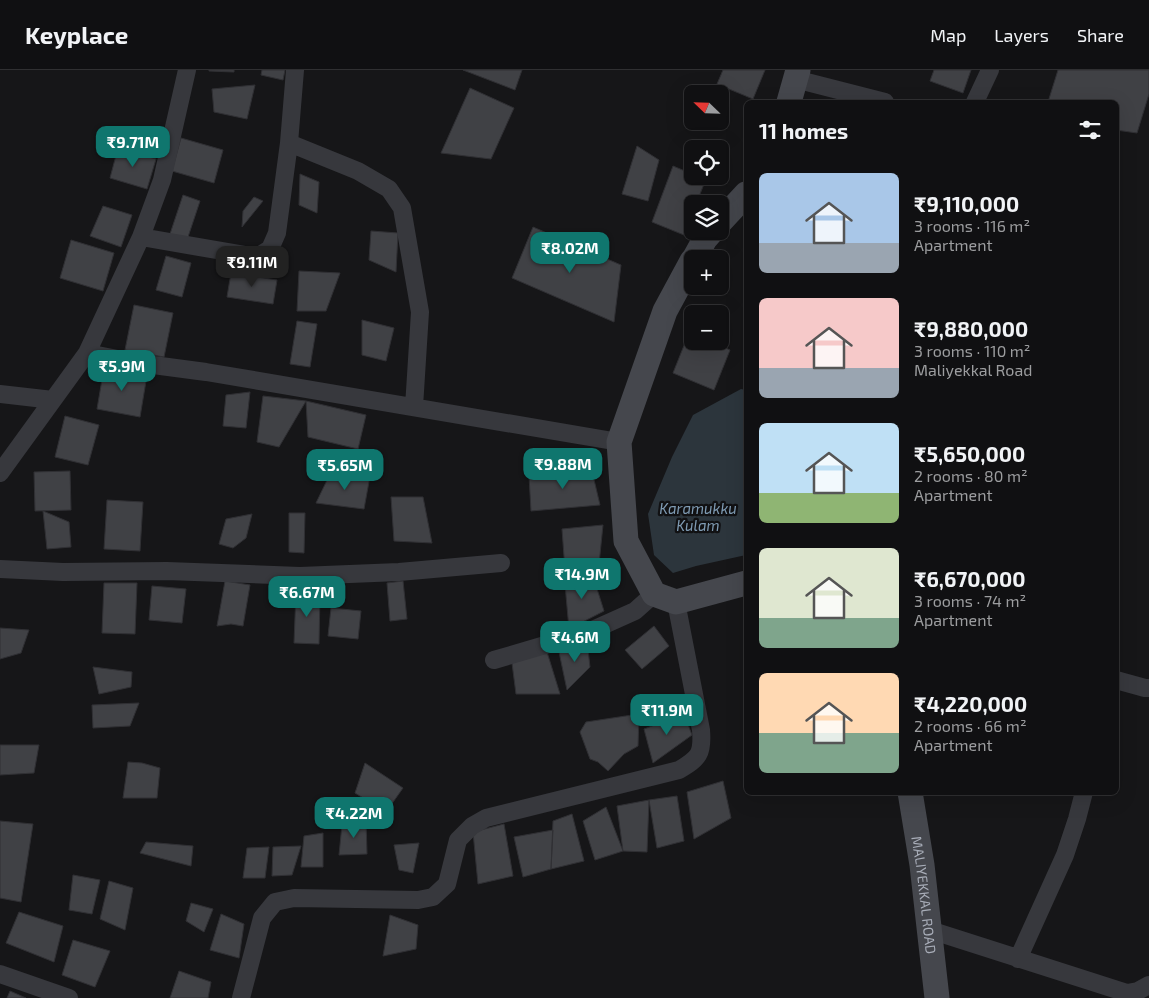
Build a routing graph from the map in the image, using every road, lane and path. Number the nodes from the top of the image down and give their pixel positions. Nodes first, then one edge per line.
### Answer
1 (187, 70) edge
2 (295, 70) edge
3 (990, 70) edge
4 (794, 84) edge
5 (876, 100) edge
6 (976, 100) edge
7 (289, 143) junction
8 (744, 196) edge
9 (729, 212) edge
10 (141, 238) junction
11 (684, 276) edge
12 (87, 353) junction
13 (0, 394) edge
14 (53, 400) junction
15 (414, 408) junction
16 (619, 442) junction
17 (0, 473) edge
18 (501, 563) dead end
19 (0, 569) edge
20 (744, 583) edge
21 (665, 598) junction
22 (494, 660) dead end
23 (1119, 681) edge
24 (1149, 688) edge
25 (910, 795) edge
26 (1083, 795) edge
27 (930, 930) junction
28 (1018, 959) junction
29 (0, 974) edge
30 (1149, 984) edge
31 (69, 998) edge
32 (240, 998) edge
33 (937, 998) edge

1 - 10 street
2 - 7 street
3 - 6 street
4 - 5 street
7 - 10 street
7 - 15 street
8 - 9 street
10 - 12 street
11 - 16 street
12 - 14 street
12 - 15 street
13 - 14 street
14 - 17 street
15 - 16 street
16 - 21 street
18 - 19 street
20 - 21 street
21 - 22 street
21 - 32 street
23 - 24 street
25 - 27 street, MALIYEKKAL ROAD
26 - 28 street
27 - 28 street
27 - 33 street, MALIYEKKAL ROAD
28 - 30 street
29 - 31 street

